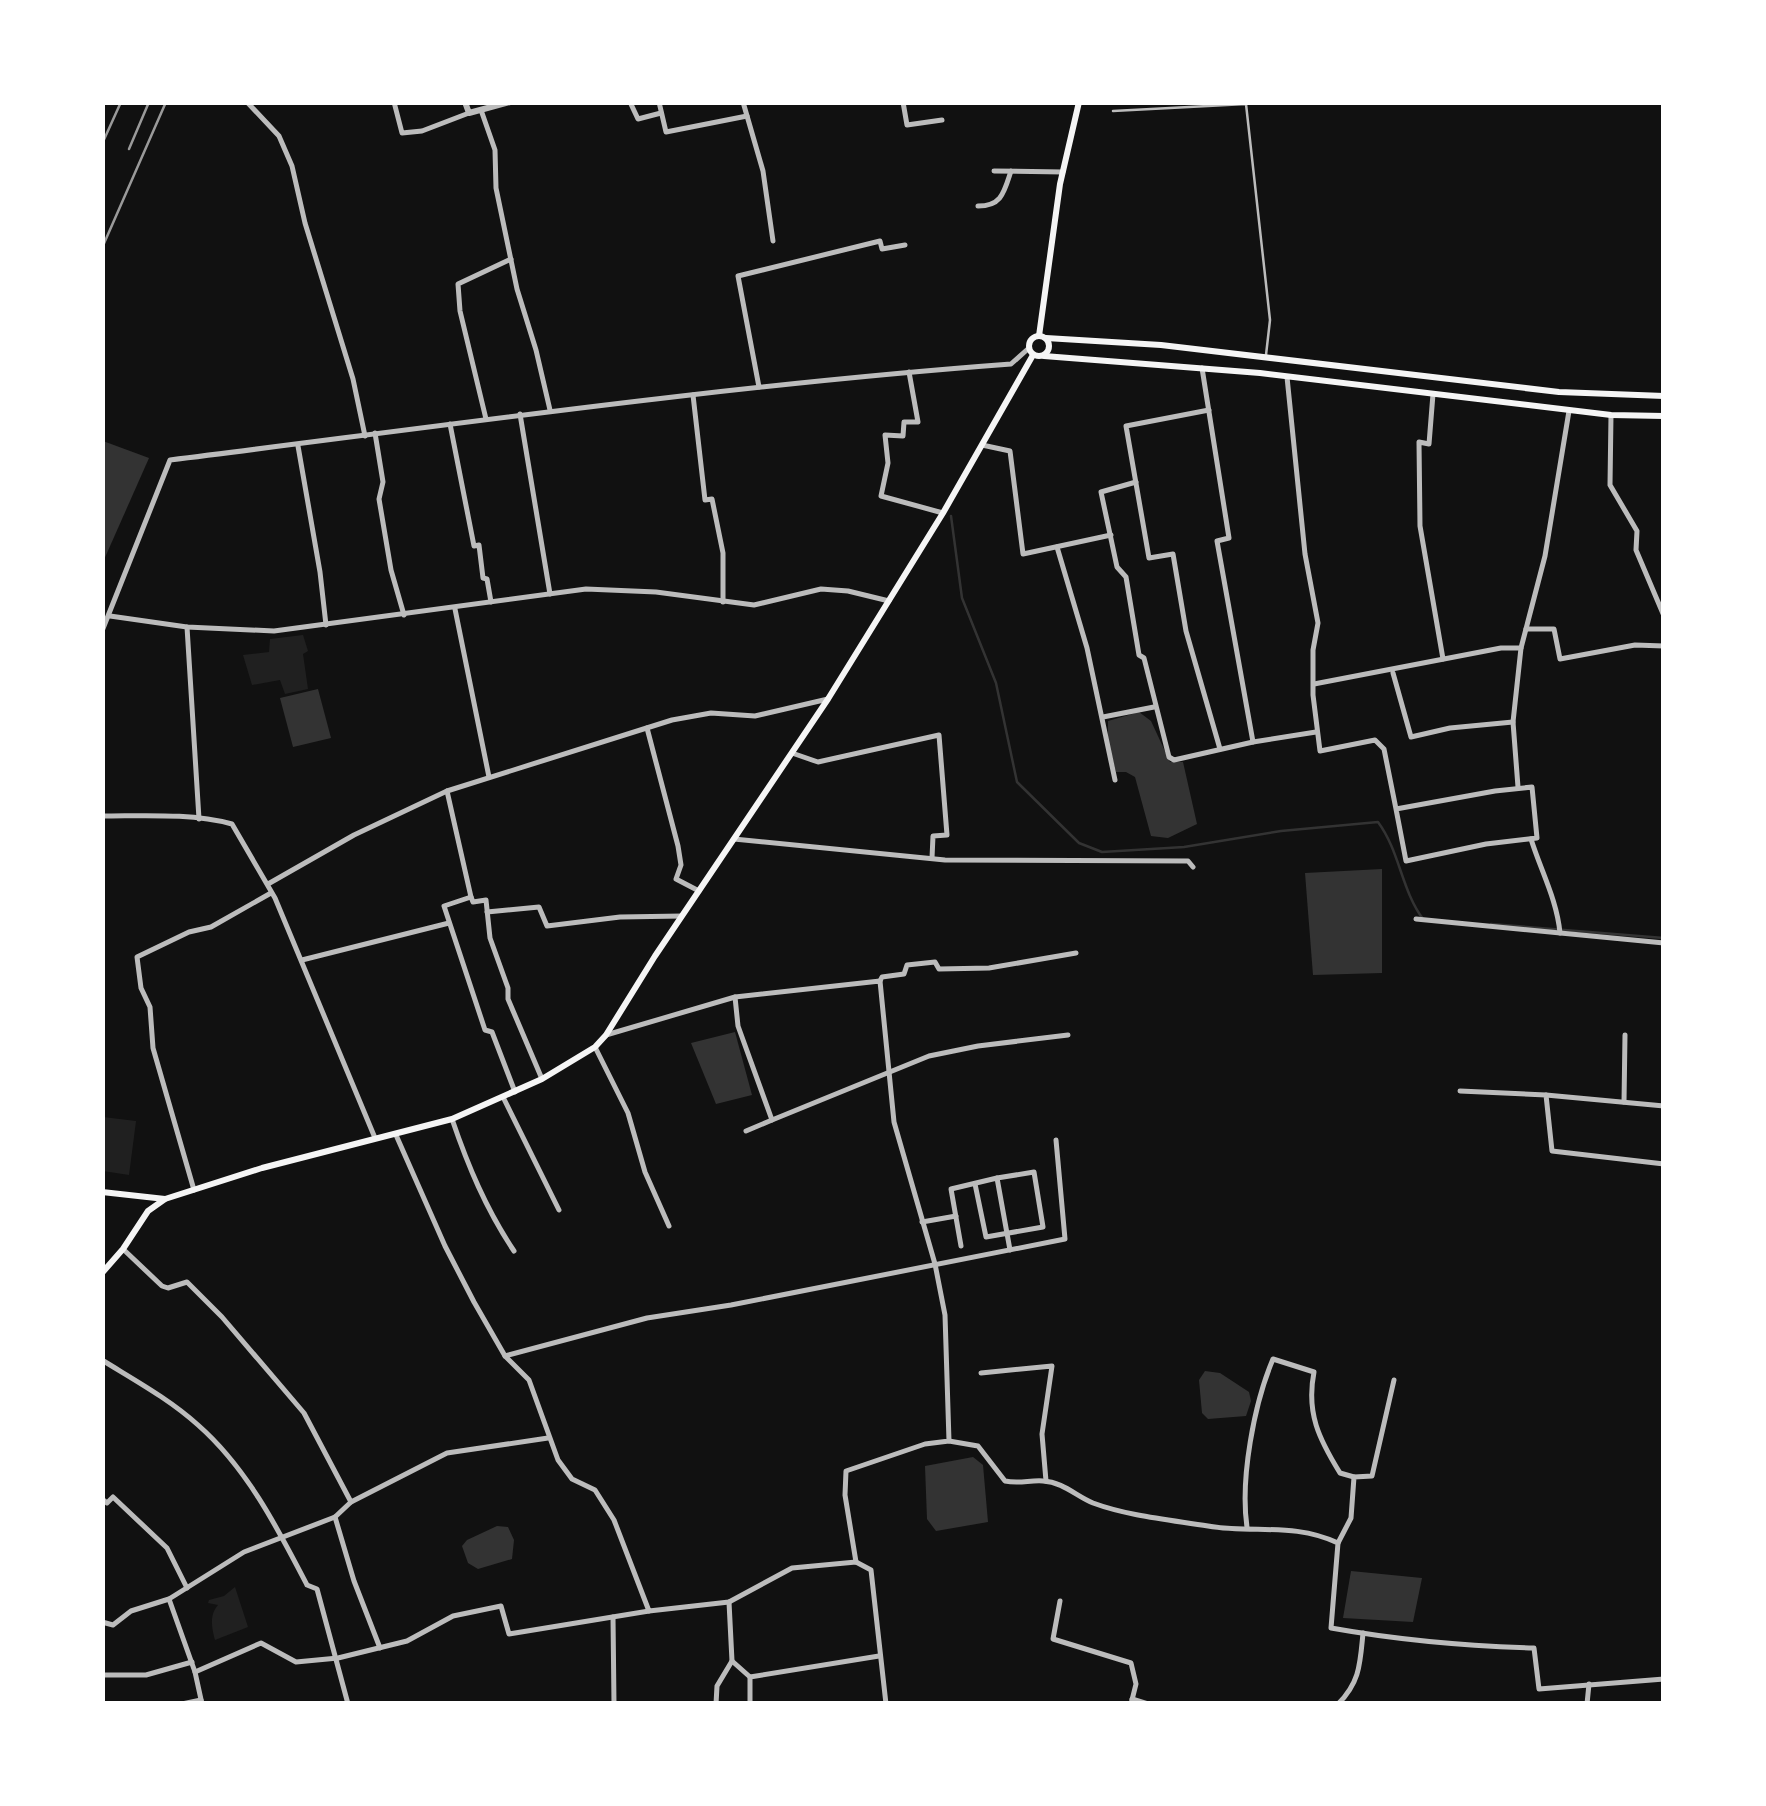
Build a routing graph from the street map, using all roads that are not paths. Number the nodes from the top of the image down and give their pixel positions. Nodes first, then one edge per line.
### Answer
1 (248, 102) edge
2 (394, 102) edge
3 (466, 102) edge
4 (510, 102) edge
5 (630, 102) edge
6 (659, 102) edge
7 (742, 102) edge
8 (903, 102) edge
9 (1079, 102) edge
10 (482, 110) junction
11 (1113, 111) dead end
12 (469, 113) junction
13 (661, 113) junction
14 (747, 116) junction
15 (942, 120) dead end
16 (994, 171) dead end
17 (1011, 171) junction
18 (1062, 172) junction
19 (978, 206) dead end
20 (773, 242) dead end
21 (905, 245) dead end
22 (511, 258) junction
23 (1043, 337) junction
24 (1031, 352) junction
25 (1044, 356) junction
26 (1266, 356) junction
27 (1202, 368) junction
28 (909, 372) junction
29 (1286, 377) junction
30 (759, 388) junction
31 (1432, 394) junction
32 (693, 395) junction
33 (1664, 396) edge
34 (550, 410) junction
35 (1210, 410) junction
36 (1569, 411) junction
37 (520, 414) junction
38 (1612, 415) junction
39 (1664, 416) edge
40 (486, 419) junction
41 (450, 424) junction
42 (375, 433) junction
43 (365, 436) junction
44 (298, 444) junction
45 (979, 445) junction
46 (1136, 482) junction
47 (943, 512) junction
48 (1110, 534) junction
49 (1058, 547) junction
50 (550, 594) junction
51 (888, 601) junction
52 (491, 602) junction
53 (723, 603) junction
54 (454, 608) junction
55 (404, 615) junction
56 (109, 616) junction
57 (1664, 616) edge
58 (326, 625) junction
59 (187, 627) junction
60 (1526, 629) junction
61 (102, 631) edge
62 (1664, 646) edge
63 (1521, 648) junction
64 (1443, 659) junction
65 (1393, 673) dead end
66 (1314, 684) junction
67 (828, 700) junction
68 (1154, 706) junction
69 (1102, 718) junction
70 (1513, 722) junction
71 (647, 727) junction
72 (1316, 732) junction
73 (1253, 742) junction
74 (1220, 749) junction
75 (792, 753) junction
76 (489, 777) junction
77 (1115, 780) dead end
78 (1518, 787) junction
79 (447, 791) junction
80 (1396, 810) junction
81 (102, 816) edge
82 (199, 819) junction
83 (1531, 838) junction
84 (734, 839) junction
85 (932, 858) junction
86 (1194, 868) dead end
87 (268, 884) junction
88 (699, 891) junction
89 (272, 892) junction
90 (471, 897) junction
91 (487, 912) junction
92 (682, 916) junction
93 (1416, 919) dead end
94 (448, 923) junction
95 (1560, 933) junction
96 (1664, 943) edge
97 (1076, 953) dead end
98 (302, 960) junction
99 (880, 981) junction
100 (736, 997) junction
101 (1625, 1034) dead end
102 (606, 1035) junction
103 (1068, 1035) dead end
104 (595, 1047) junction
105 (889, 1070) junction
106 (542, 1079) junction
107 (1460, 1091) dead end
108 (515, 1092) junction
109 (1546, 1095) junction
110 (502, 1097) junction
111 (1624, 1102) junction
112 (1664, 1106) edge
113 (452, 1119) junction
114 (772, 1120) junction
115 (746, 1131) dead end
116 (396, 1135) junction
117 (376, 1138) junction
118 (1056, 1140) dead end
119 (1664, 1164) edge
120 (996, 1178) junction
121 (975, 1184) junction
122 (194, 1190) junction
123 (102, 1192) edge
124 (165, 1199) junction
125 (559, 1210) dead end
126 (956, 1216) junction
127 (922, 1222) junction
128 (669, 1226) dead end
129 (1008, 1233) junction
130 (961, 1246) dead end
131 (123, 1249) junction
132 (1010, 1250) junction
133 (514, 1251) dead end
134 (936, 1264) junction
135 (102, 1273) edge
136 (506, 1356) junction
137 (102, 1360) edge
138 (981, 1373) dead end
139 (1394, 1380) dead end
140 (550, 1438) junction
141 (949, 1441) junction
142 (1354, 1476) junction
143 (1046, 1481) junction
144 (102, 1498) edge
145 (351, 1502) junction
146 (334, 1517) junction
147 (1247, 1527) junction
148 (284, 1536) junction
149 (1338, 1543) junction
150 (856, 1562) junction
151 (186, 1588) junction
152 (169, 1599) junction
153 (730, 1602) junction
154 (1060, 1602) dead end
155 (649, 1611) junction
156 (613, 1617) junction
157 (102, 1622) edge
158 (1363, 1634) junction
159 (380, 1648) junction
160 (879, 1656) junction
161 (338, 1658) junction
162 (732, 1661) junction
163 (192, 1662) junction
164 (196, 1672) junction
165 (102, 1675) edge
166 (750, 1678) junction
167 (1664, 1680) edge
168 (1589, 1684) junction
169 (1132, 1701) edge
170 (201, 1702) edge
171 (182, 1704) edge
172 (348, 1704) edge
173 (614, 1704) edge
174 (716, 1704) edge
175 (750, 1704) edge
176 (886, 1704) edge
177 (1148, 1704) edge
178 (1338, 1704) edge
179 (1587, 1704) edge

1 - 43 street
2 - 12 street
3 - 12 street
4 - 10 street
5 - 13 street
6 - 13 street
7 - 14 street
8 - 15 street
9 - 18 main road
10 - 12 street
10 - 22 street
11 - 26 lane
13 - 14 street
14 - 20 street
16 - 17 street
17 - 18 street
17 - 19 street
18 - 23 main road
21 - 30 street
22 - 34 street
22 - 40 street
23 - 24 main road
23 - 25 main road
23 - 26 main road
24 - 25 main road
24 - 28 street
24 - 45 main road
25 - 27 main road
26 - 33 main road
27 - 29 main road
27 - 35 street
28 - 30 street
28 - 47 street
29 - 31 main road
29 - 66 street
30 - 32 street
31 - 36 main road
31 - 64 street
32 - 34 street
32 - 53 street
34 - 37 street
35 - 46 street
35 - 73 street
36 - 38 main road
36 - 60 street
37 - 40 street
37 - 50 street
38 - 39 main road
38 - 57 street
40 - 41 street
41 - 42 street
41 - 52 street
42 - 43 street
42 - 55 street
43 - 44 street
44 - 56 street
44 - 58 street
45 - 47 main road
45 - 49 street
46 - 48 street
46 - 74 street
47 - 51 main road
48 - 49 street
48 - 68 street
49 - 69 street
50 - 52 street
50 - 53 street
51 - 53 street
51 - 67 main road
52 - 54 street
54 - 55 street
54 - 76 street
55 - 58 street
56 - 59 street
56 - 61 street
58 - 59 street
59 - 82 street
60 - 62 street
60 - 63 street
63 - 64 street
63 - 70 street
64 - 66 street
65 - 70 street
66 - 72 street
67 - 71 street
67 - 75 main road
68 - 69 street
68 - 74 street
69 - 77 street
70 - 78 street
71 - 76 street
71 - 88 street
72 - 73 street
72 - 80 street
73 - 74 street
75 - 84 main road
75 - 85 street
76 - 79 street
78 - 80 street
78 - 83 street
79 - 87 street
79 - 90 street
80 - 83 street
81 - 82 street
82 - 87 street
83 - 95 street
84 - 85 street
84 - 88 main road
85 - 86 street
87 - 89 street
88 - 92 main road
89 - 98 street
89 - 122 street
90 - 91 street
90 - 94 street
91 - 92 street
91 - 106 street
92 - 102 main road
93 - 95 street
94 - 98 street
94 - 108 street
95 - 96 street
97 - 99 street
98 - 117 street
99 - 100 street
99 - 105 street
100 - 102 street
100 - 114 street
101 - 111 street
102 - 104 main road
103 - 105 street
104 - 106 main road
104 - 128 street
105 - 114 street
105 - 127 street
106 - 108 main road
107 - 109 street
108 - 110 main road
109 - 111 street
109 - 119 street
110 - 113 main road
110 - 125 street
111 - 112 street
113 - 116 main road
113 - 133 street
114 - 115 street
116 - 117 main road
116 - 136 street
117 - 122 main road
118 - 132 street
120 - 121 street
120 - 129 street
120 - 129 street
121 - 126 street
121 - 129 street
122 - 124 main road
123 - 124 main road
124 - 131 main road
126 - 127 street
126 - 130 street
127 - 134 street
129 - 132 street
131 - 135 main road
131 - 145 street
132 - 134 street
134 - 136 street
134 - 141 street
136 - 140 street
137 - 148 street
138 - 143 street
139 - 142 street
140 - 145 street
140 - 155 street
141 - 143 street
141 - 150 street
142 - 147 street
142 - 149 street
143 - 147 street
144 - 151 street
145 - 146 street
146 - 148 street
146 - 159 street
147 - 149 street
148 - 151 street
148 - 161 street
149 - 158 street
150 - 153 street
150 - 160 street
151 - 152 street
152 - 157 street
152 - 163 street
153 - 155 street
153 - 162 street
154 - 169 street
155 - 156 street
156 - 159 street
156 - 173 street
158 - 168 street
158 - 178 street
159 - 161 street
160 - 166 street
160 - 176 street
161 - 164 street
161 - 172 street
162 - 166 street
162 - 174 street
163 - 164 street
163 - 165 street
164 - 170 street
166 - 175 street
167 - 168 street
168 - 179 street
169 - 177 street
170 - 171 street

